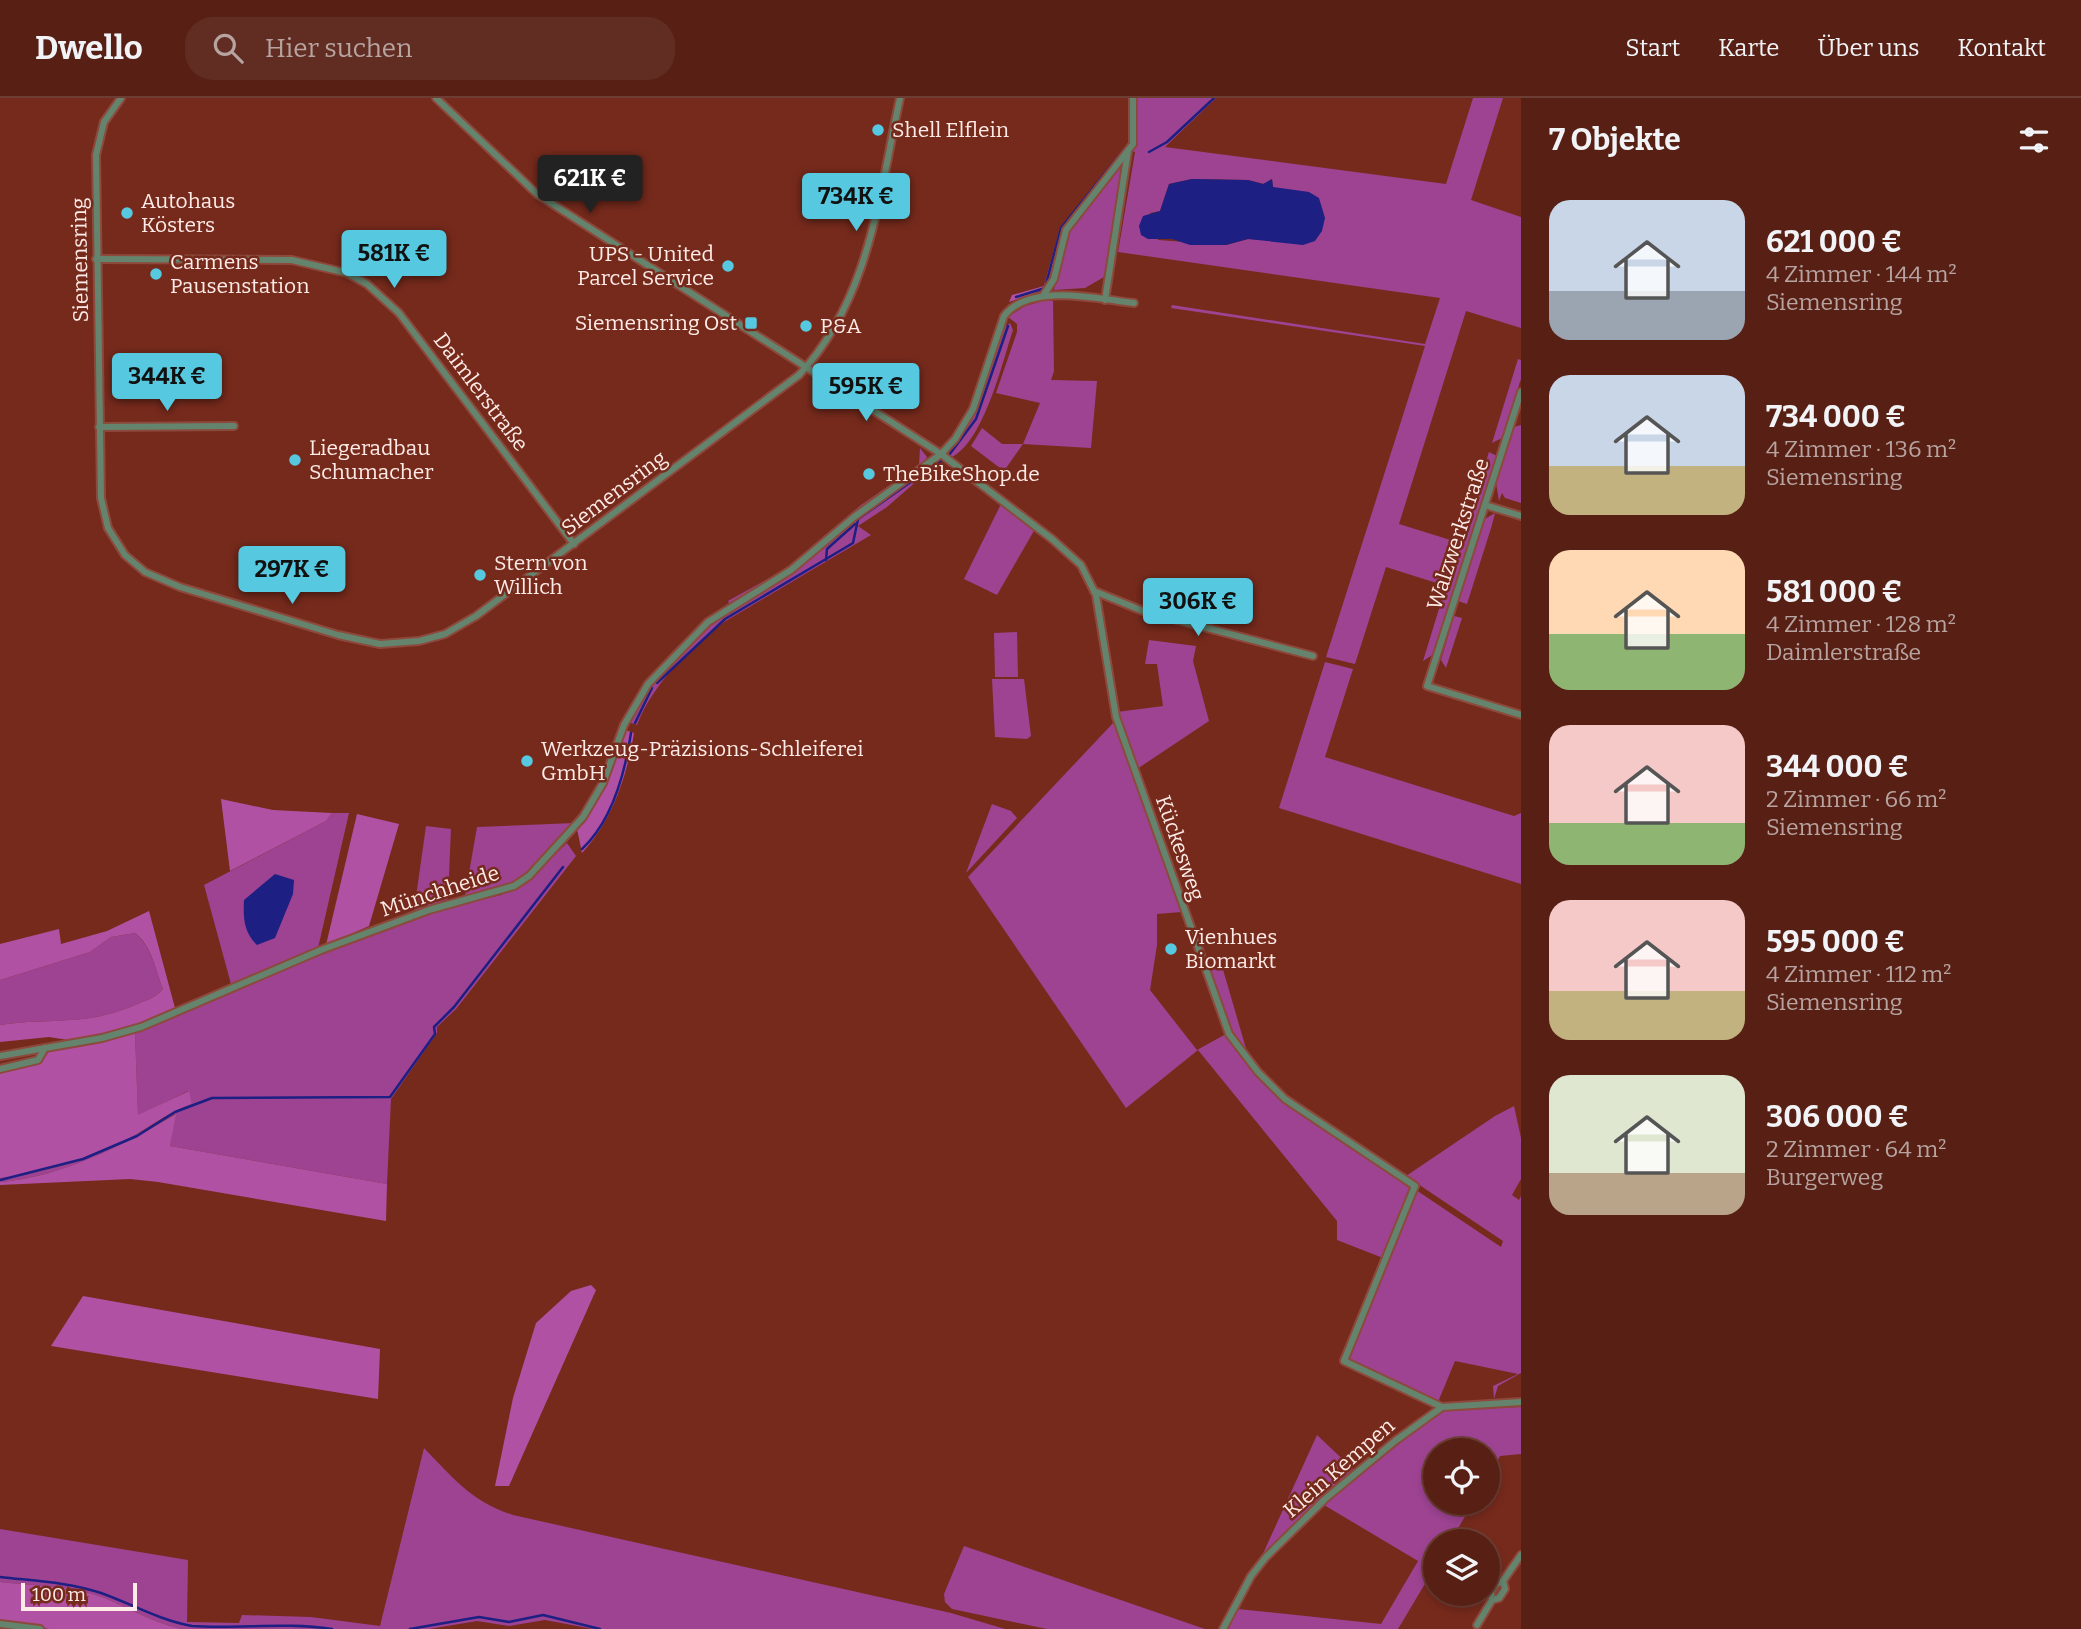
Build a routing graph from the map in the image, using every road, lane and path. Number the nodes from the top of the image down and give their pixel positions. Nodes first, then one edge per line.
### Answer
1 (121, 98) edge
2 (436, 98) edge
3 (900, 98) edge
4 (1133, 98) edge
5 (1128, 151) junction
6 (96, 259) junction
7 (1042, 296) junction
8 (1105, 300) junction
9 (1134, 303) dead end
10 (806, 367) junction
11 (1521, 392) edge
12 (234, 426) dead end
13 (99, 428) junction
14 (941, 454) junction
15 (1485, 505) junction
16 (1521, 516) edge
17 (574, 544) junction
18 (1094, 591) junction
19 (1313, 656) dead end
20 (1521, 715) edge
21 (45, 1048) junction
22 (0, 1056) edge
23 (0, 1069) edge
24 (1521, 1402) edge
25 (1442, 1407) junction
26 (1521, 1555) edge
27 (0, 1624) edge
28 (1477, 1625) dead end
29 (24, 1627) edge
30 (40, 1629) edge
31 (1223, 1629) edge

1 - 6 street, Siemensring
2 - 10 street
3 - 10 street, Siemensring
4 - 5 street
5 - 7 street
5 - 8 street
6 - 13 street, Siemensring
6 - 17 street, Daimlerstraße
7 - 8 street, Münchheide
7 - 14 street, Münchheide
8 - 9 street, Münchheide
10 - 14 street
10 - 17 street, Siemensring
11 - 15 street, Walzwerkstraße
12 - 13 street
13 - 17 street, Siemensring
14 - 18 street, Kückesweg
14 - 21 street, Münchheide
15 - 16 street
15 - 20 street, Walzwerkstraße
18 - 19 street
18 - 25 street, Kückesweg
21 - 22 street, Münchheide
21 - 23 street
24 - 25 street
25 - 31 street, Klein Kempen
26 - 28 street
27 - 29 street
29 - 30 street

